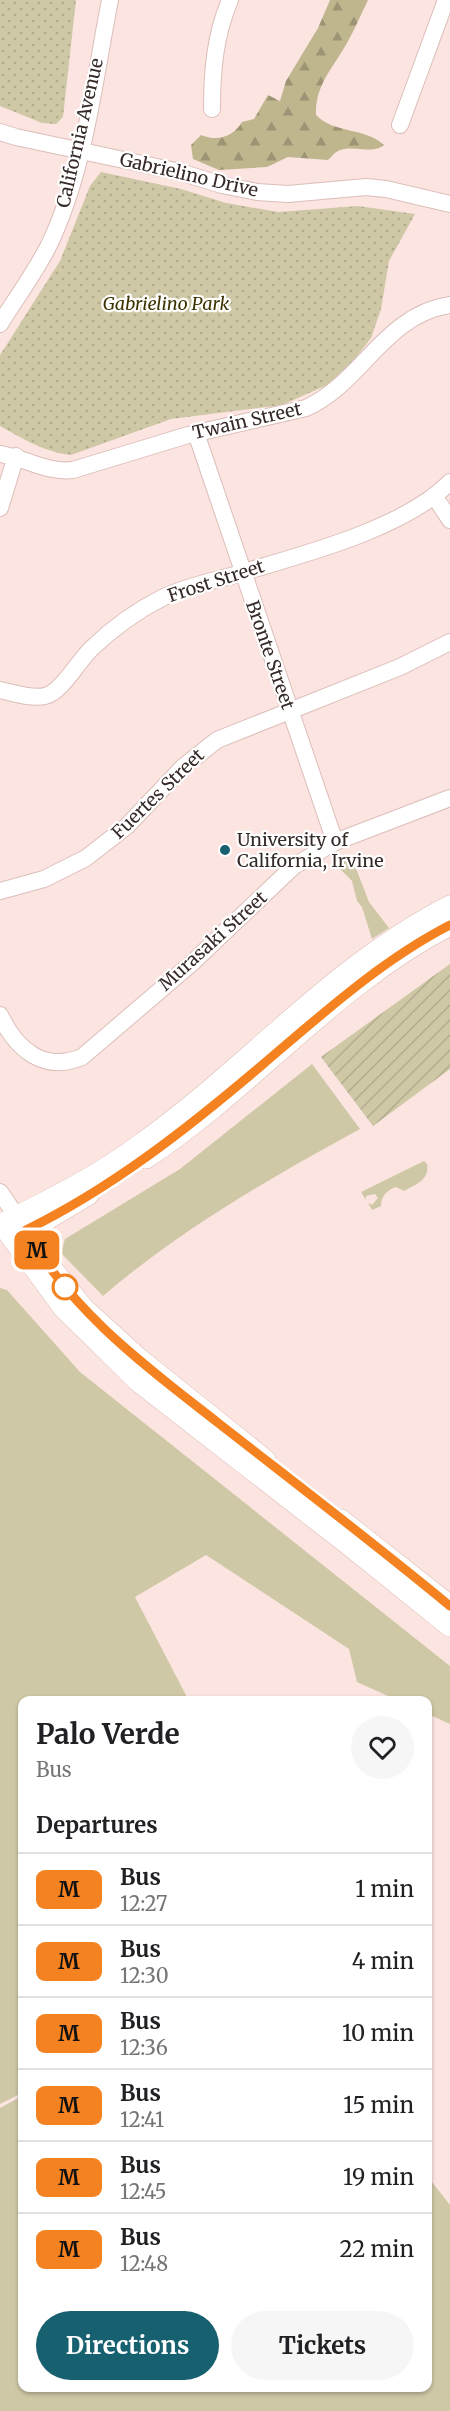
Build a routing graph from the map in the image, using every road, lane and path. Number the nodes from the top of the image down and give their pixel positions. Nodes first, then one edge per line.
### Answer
1 (110, 0) edge
2 (230, 0) edge
3 (446, 0) edge
4 (212, 109) dead end
5 (400, 125) dead end
6 (0, 132) edge
7 (80, 151) junction
8 (450, 204) edge
9 (450, 304) edge
10 (0, 324) edge
11 (196, 433) junction
12 (0, 442) edge
13 (8, 455) edge
14 (450, 482) edge
15 (435, 497) junction
16 (0, 508) edge
17 (450, 520) edge
18 (242, 573) junction
19 (450, 642) edge
20 (0, 690) edge
21 (289, 711) junction
22 (450, 798) edge
23 (335, 842) junction
24 (0, 891) edge
25 (450, 906) edge
26 (450, 925) edge
27 (0, 1015) edge
28 (0, 1192) edge
29 (8, 1228) edge
30 (450, 1606) edge
31 (450, 1626) edge

1 - 7 street, California Avenue
2 - 4 street
3 - 5 street
6 - 7 street, Gabrielino Drive
7 - 8 street, Gabrielino Drive
7 - 10 street, California Avenue
9 - 11 street, Twain Street
11 - 13 street, Twain Street
11 - 18 street, Bronte Street
12 - 13 street, Twain Street
13 - 16 street
14 - 15 street, Frost Street
15 - 17 street
15 - 18 street, Frost Street
18 - 20 street, Frost Street
18 - 21 street, Bronte Street
19 - 21 street, Fuertes Street
21 - 23 street, Bronte Street
21 - 24 street, Fuertes Street
22 - 23 street, Murasaki Street
23 - 27 street, Murasaki Street
25 - 29 main road
26 - 29 main road
28 - 29 street
29 - 30 main road
29 - 31 main road

